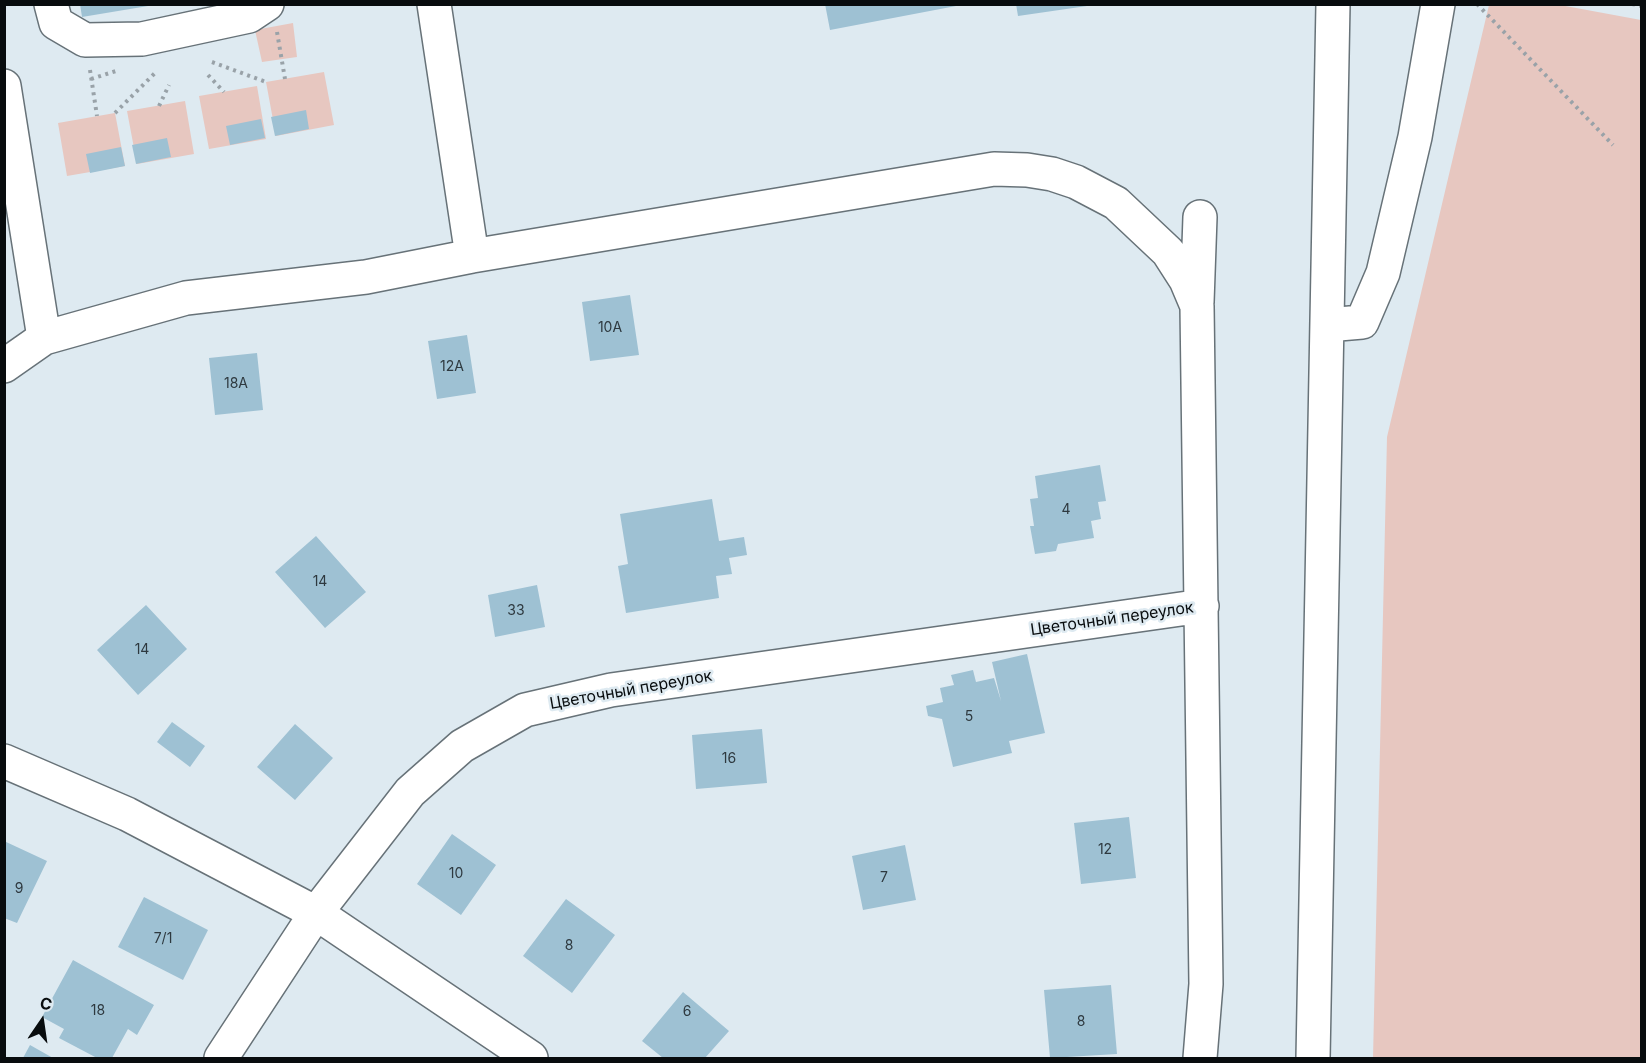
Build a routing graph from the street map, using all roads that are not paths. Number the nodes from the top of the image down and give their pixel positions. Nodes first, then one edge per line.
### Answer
1 (51, 4) edge
2 (434, 4) edge
3 (1333, 4) edge
4 (1438, 4) edge
5 (271, 15) edge
6 (4, 86) edge
7 (1200, 217) dead end
8 (472, 256) junction
9 (1197, 306) junction
10 (1327, 325) junction
11 (44, 338) junction
12 (4, 366) edge
13 (1202, 606) junction
14 (4, 761) edge
15 (316, 913) junction
16 (221, 1059) edge
17 (531, 1059) edge
18 (1200, 1059) edge
19 (1313, 1059) edge

1 - 5 street
2 - 8 street
3 - 10 street
4 - 10 street
6 - 11 street
7 - 9 street
8 - 9 street
8 - 11 street
9 - 13 street
10 - 19 street
11 - 12 street
13 - 15 street, Цветочный переулок
13 - 18 street
14 - 15 street
15 - 16 street, Цветочный переулок
15 - 17 street

